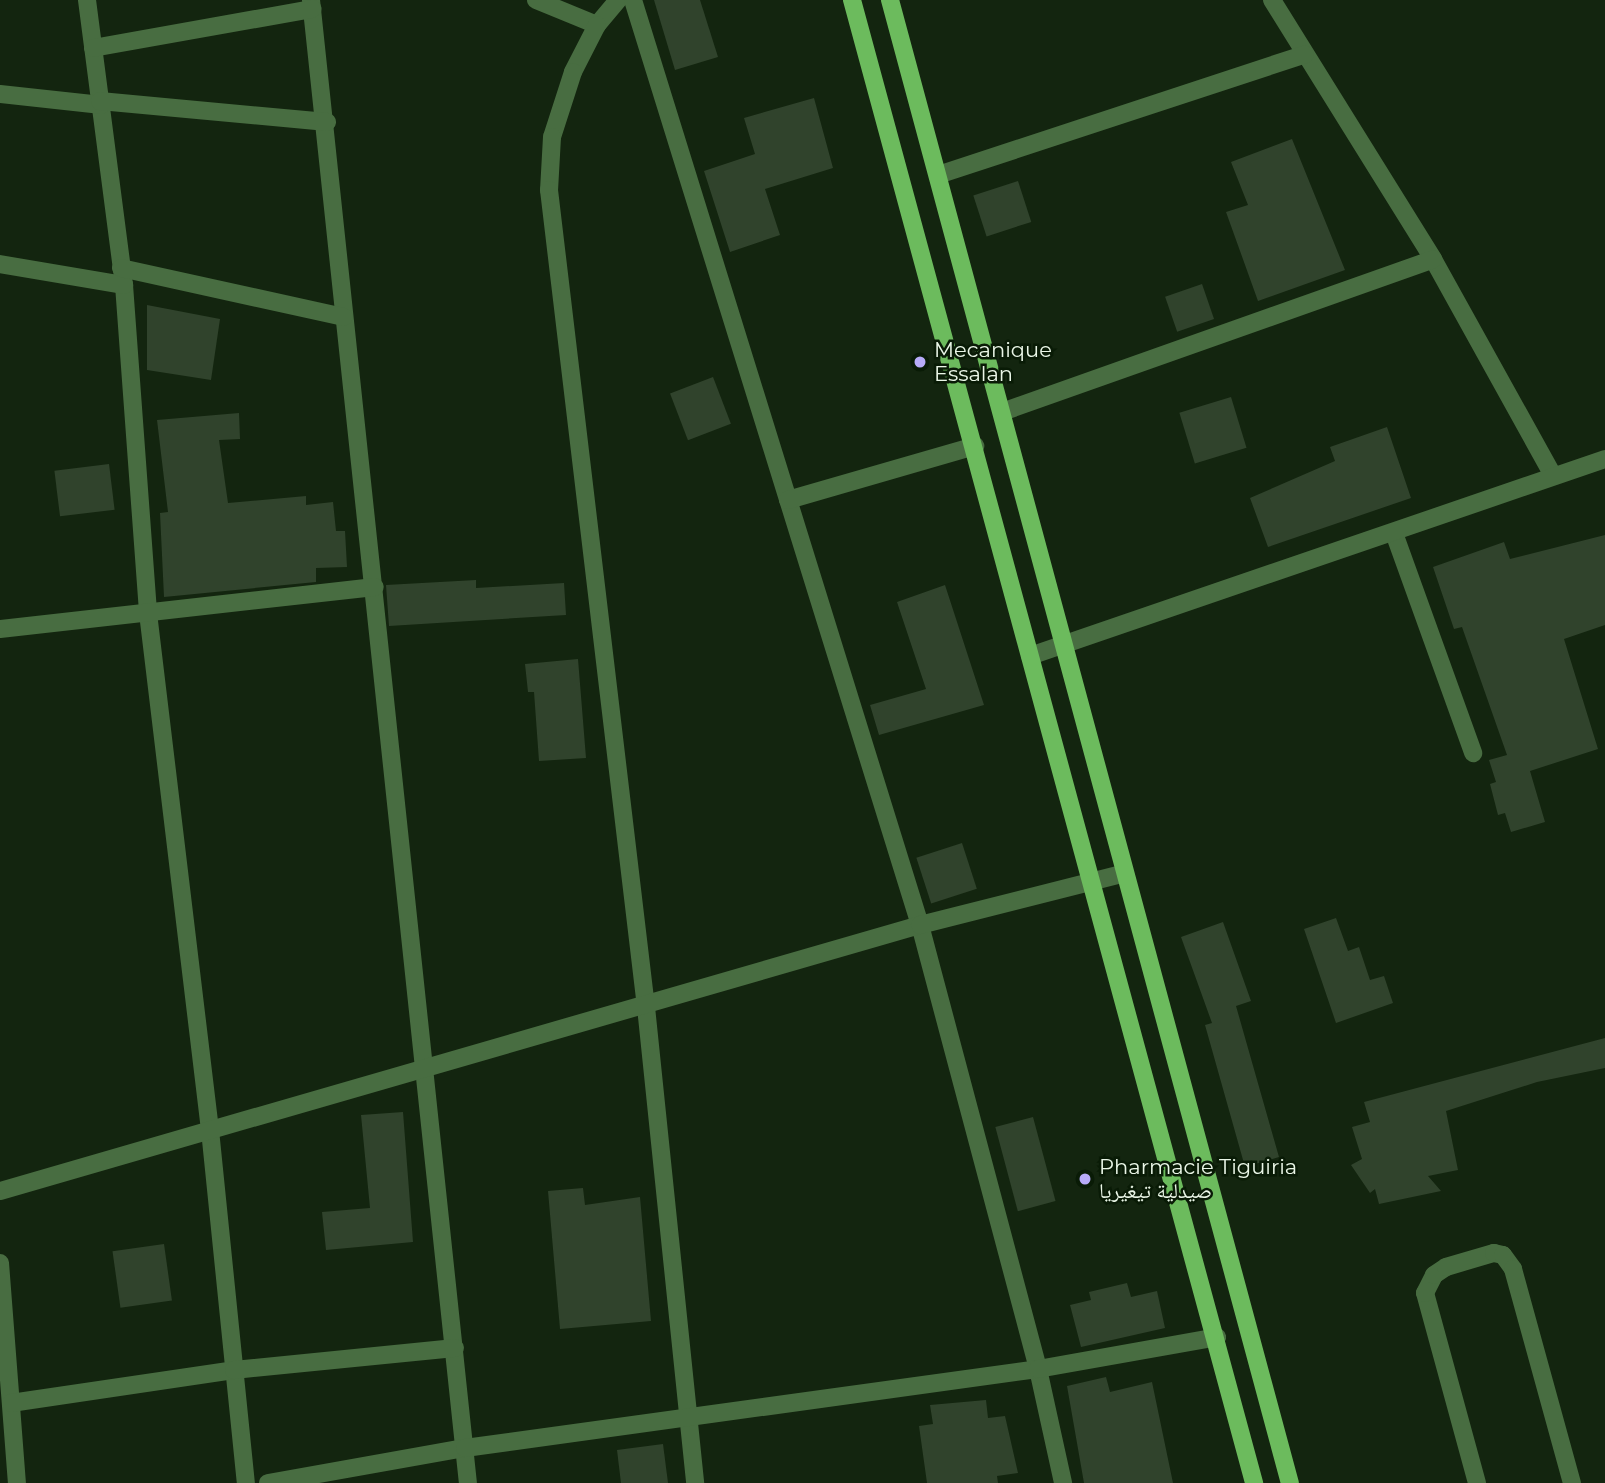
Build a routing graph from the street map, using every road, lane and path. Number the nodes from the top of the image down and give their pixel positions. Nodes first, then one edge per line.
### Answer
1 (87, 0) edge
2 (536, 0) edge
3 (618, 0) edge
4 (633, 0) edge
5 (852, 0) edge
6 (890, 0) edge
7 (1272, 0) edge
8 (312, 4) edge
9 (597, 24) junction
10 (93, 48) junction
11 (1305, 54) junction
12 (0, 94) edge
13 (100, 103) junction
14 (327, 122) junction
15 (938, 175) junction
16 (1433, 259) junction
17 (0, 264) edge
18 (122, 277) junction
19 (344, 317) junction
20 (1002, 412) junction
21 (975, 446) junction
22 (1605, 459) edge
23 (1552, 474) junction
24 (788, 500) junction
25 (1394, 533) junction
26 (375, 587) junction
27 (148, 613) junction
28 (0, 629) edge
29 (1065, 646) junction
30 (1030, 656) junction
31 (1473, 753) dead end
32 (1125, 873) junction
33 (1092, 881) junction
34 (920, 925) junction
35 (646, 1007) junction
36 (428, 1068) junction
37 (210, 1130) junction
38 (0, 1191) edge
39 (0, 1263) edge
40 (1217, 1337) junction
41 (455, 1348) junction
42 (1038, 1369) junction
43 (234, 1370) junction
44 (11, 1403) junction
45 (688, 1418) junction
46 (465, 1448) junction
47 (17, 1483) edge
48 (246, 1483) edge
49 (268, 1483) edge
50 (468, 1483) edge
51 (695, 1483) edge
52 (1063, 1483) edge
53 (1254, 1483) edge
54 (1290, 1483) edge
55 (1477, 1483) edge
56 (1572, 1483) edge

1 - 10 street
2 - 9 street
3 - 9 street
4 - 24 street
5 - 21 main road
6 - 15 main road
7 - 11 street
8 - 10 street
8 - 14 street
9 - 35 street
10 - 13 street
11 - 15 street
11 - 16 street
12 - 13 street
13 - 14 street
13 - 18 street
14 - 19 street
15 - 20 main road
16 - 20 street
16 - 23 street
17 - 18 street
18 - 19 street
18 - 27 street
19 - 26 street
20 - 29 main road
21 - 24 street
21 - 30 main road
22 - 23 street
23 - 25 street
24 - 34 street
25 - 29 street
25 - 31 street
26 - 27 street
26 - 36 street
27 - 28 street
27 - 37 street
29 - 30 street
29 - 32 main road
30 - 33 main road
32 - 33 street
32 - 54 main road
33 - 34 street
33 - 40 main road
34 - 35 street
34 - 42 street
35 - 36 street
35 - 45 street
36 - 37 street
36 - 41 street
37 - 38 street
37 - 43 street
39 - 44 street
40 - 42 street
40 - 53 main road
41 - 43 street
41 - 46 street
42 - 45 street
42 - 52 street
43 - 44 street
43 - 48 street
44 - 47 street
45 - 46 street
45 - 51 street
46 - 49 street
46 - 50 street
55 - 56 street

